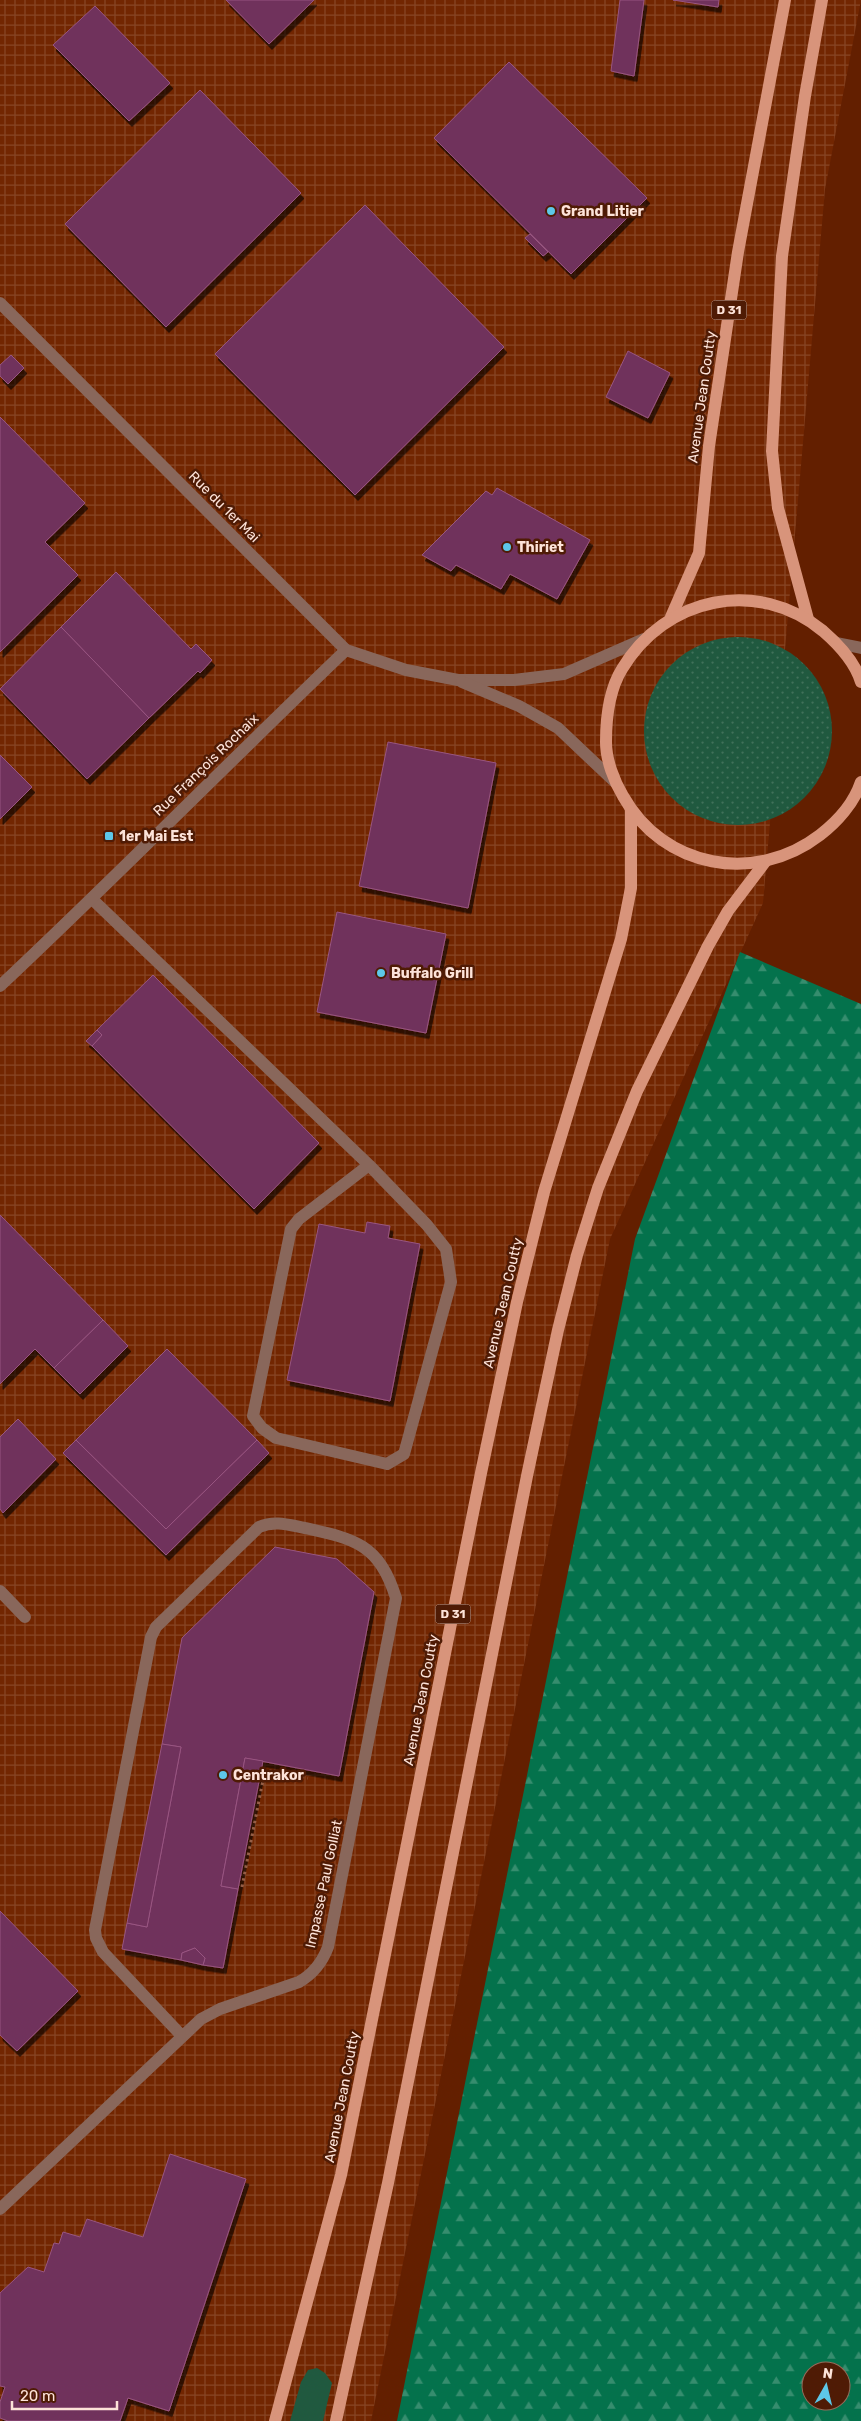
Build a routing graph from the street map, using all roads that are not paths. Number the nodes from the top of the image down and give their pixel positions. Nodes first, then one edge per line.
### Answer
1 (785, 0) edge
2 (822, 0) edge
3 (0, 303) edge
4 (671, 618) junction
5 (808, 619) junction
6 (644, 639) junction
7 (837, 642) junction
8 (861, 648) edge
9 (346, 650) junction
10 (458, 680) junction
11 (861, 682) edge
12 (615, 782) junction
13 (861, 782) edge
14 (631, 810) junction
15 (766, 862) junction
16 (92, 899) junction
17 (0, 986) edge
18 (369, 1165) junction
19 (0, 1591) edge
20 (25, 1617) dead end
21 (182, 2036) junction
22 (0, 2209) edge
23 (275, 2421) edge
24 (336, 2421) edge

1 - 4 main road, Avenue Jean Coutty / D 31
2 - 5 main road
3 - 9 street, Rue du 1er Mai
4 - 5 main road
4 - 6 main road
5 - 7 main road
6 - 10 street, Rue du 1er Mai
6 - 12 main road
7 - 8 street
7 - 11 main road
9 - 10 street, Rue du 1er Mai
9 - 16 street, Rue François Rochaix
10 - 12 street, Rue du 1er Mai
12 - 14 main road
13 - 15 main road
14 - 15 main road
14 - 23 main road, Avenue Jean Coutty / D 31
15 - 24 main road
16 - 17 street, Rue François Rochaix
16 - 18 street
18 - 18 street
19 - 20 street
21 - 21 street, Impasse Paul Golliat
21 - 22 street, Impasse Paul Golliat

